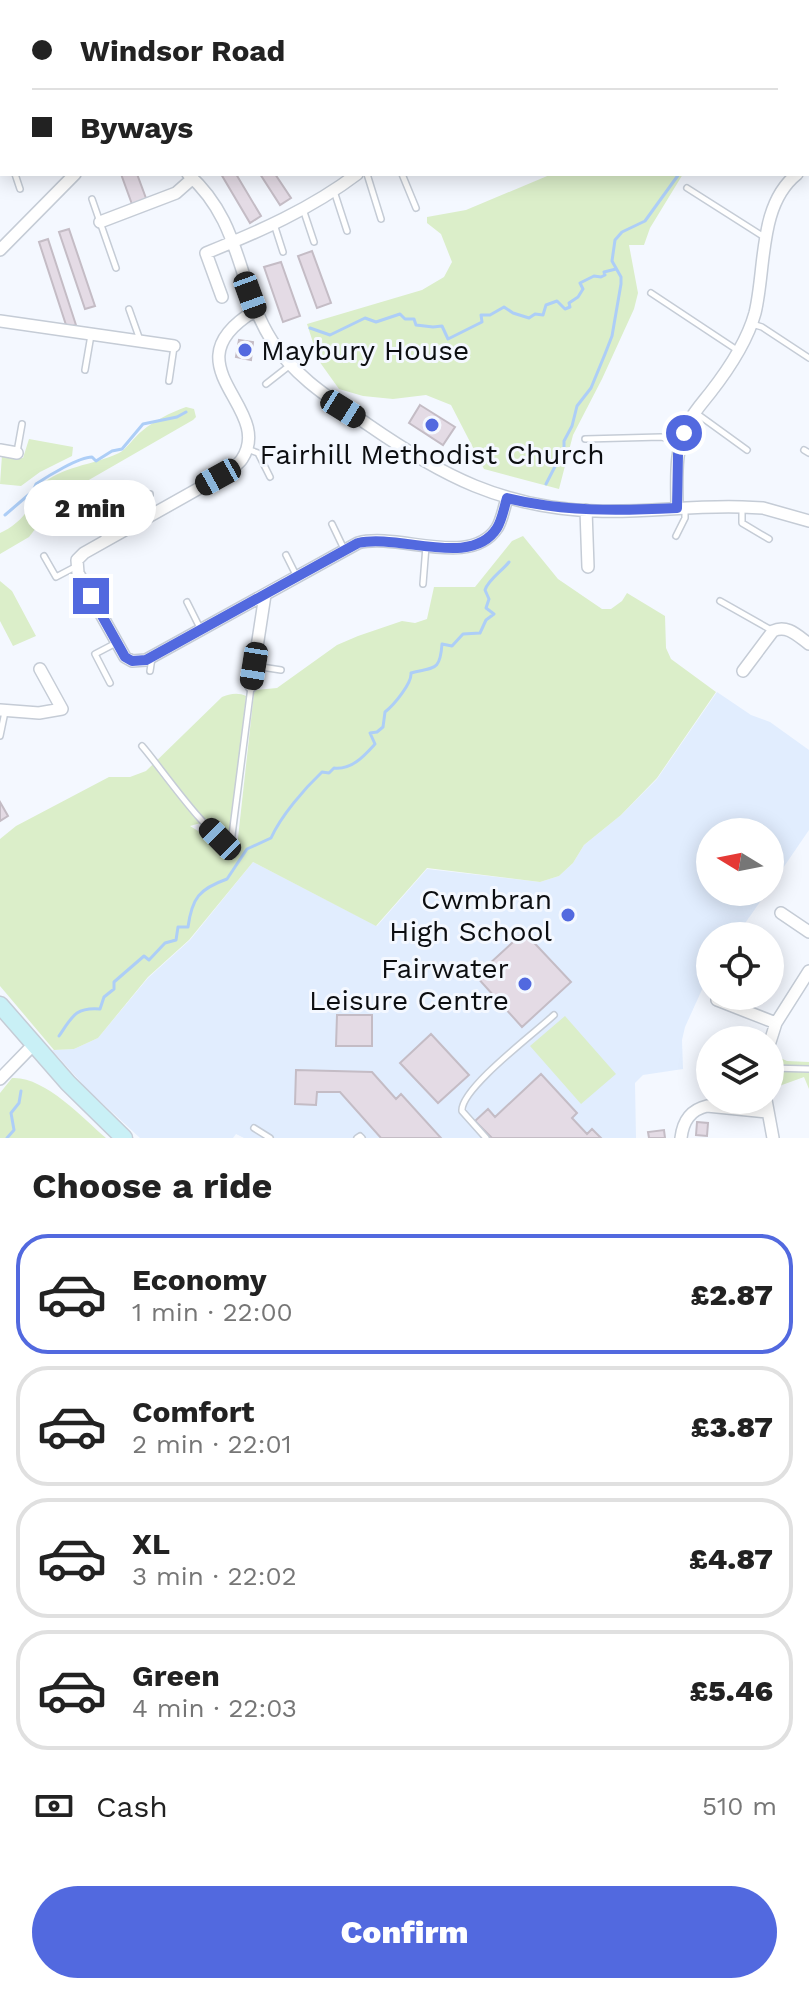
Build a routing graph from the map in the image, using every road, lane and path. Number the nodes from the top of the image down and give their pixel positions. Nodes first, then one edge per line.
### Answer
1 (16, 176) edge
2 (73, 176) edge
3 (190, 176) edge
4 (354, 176) edge
5 (368, 176) edge
6 (403, 176) edge
7 (795, 176) edge
8 (687, 188) dead end
9 (20, 189) dead end
10 (334, 191) junction
11 (92, 199) dead end
12 (303, 208) junction
13 (416, 208) dead end
14 (381, 219) dead end
15 (100, 222) junction
16 (274, 224) junction
17 (347, 231) dead end
18 (767, 239) junction
19 (234, 242) junction
20 (314, 242) dead end
21 (0, 250) edge
22 (283, 252) dead end
23 (116, 268) dead end
24 (651, 293) dead end
25 (222, 297) dead end
26 (129, 309) dead end
27 (256, 310) junction
28 (0, 321) edge
29 (751, 324) junction
30 (91, 334) junction
31 (140, 341) junction
32 (174, 346) joint
33 (738, 351) junction
34 (809, 358) edge
35 (290, 365) junction
36 (85, 370) dead end
37 (169, 381) dead end
38 (266, 384) dead end
39 (695, 412) junction
40 (22, 424) dead end
41 (585, 439) dead end
42 (681, 442) junction
43 (246, 449) junction
44 (0, 450) edge
45 (747, 450) dead end
46 (17, 453) joint
47 (270, 477) dead end
48 (150, 494) dead end
49 (507, 498) junction
50 (742, 507) junction
51 (681, 508) junction
52 (586, 510) junction
53 (105, 516) dead end
54 (149, 516) junction
55 (809, 521) edge
56 (332, 524) dead end
57 (676, 536) dead end
58 (769, 539) dead end
59 (104, 541) junction
60 (426, 545) junction
61 (345, 550) junction
62 (286, 555) dead end
63 (44, 556) dead end
64 (76, 567) junction
65 (588, 567) dead end
66 (296, 576) junction
67 (423, 584) dead end
68 (265, 595) junction
69 (720, 601) dead end
70 (187, 602) dead end
71 (200, 629) junction
72 (773, 631) junction
73 (116, 643) junction
74 (809, 644) edge
75 (152, 657) junction
76 (254, 666) junction
77 (40, 669) dead end
78 (281, 670) dead end
79 (150, 671) dead end
80 (743, 671) dead end
81 (110, 683) dead end
82 (251, 686) joint
83 (3, 710) edge
84 (0, 736) edge
85 (142, 746) dead end
86 (781, 913) dead end
87 (809, 915) edge
88 (805, 930) edge
89 (809, 971) edge
90 (0, 1005) edge
91 (748, 1010) edge
92 (554, 1015) dead end
93 (776, 1023) junction
94 (775, 1026) edge
95 (34, 1044) junction
96 (784, 1068) edge
97 (809, 1069) edge
98 (0, 1079) edge
99 (696, 1110) edge
100 (768, 1114) edge
101 (254, 1128) dead end
102 (124, 1138) edge
103 (270, 1138) edge
104 (486, 1138) edge
105 (681, 1138) edge
106 (773, 1138) edge

1 - 9 lane
2 - 21 street
3 - 15 street
3 - 19 street
4 - 10 street
5 - 14 lane
6 - 13 lane
7 - 18 street
8 - 18 lane
10 - 12 street
10 - 17 lane
11 - 15 lane
12 - 16 street
12 - 20 lane
15 - 23 lane
16 - 19 street
16 - 22 lane
18 - 29 street
19 - 25 street
19 - 27 street
24 - 33 lane
26 - 31 lane
27 - 35 street
27 - 43 street
28 - 30 street
29 - 33 street
29 - 34 lane
30 - 31 street
30 - 36 lane
31 - 32 street
32 - 37 lane
33 - 39 street
35 - 38 lane
35 - 49 street
39 - 42 street
39 - 45 lane
40 - 46 lane
41 - 42 lane
42 - 51 street
43 - 47 lane
43 - 54 street
44 - 46 street
48 - 54 lane
49 - 52 street
49 - 60 street
50 - 51 street
50 - 55 street
50 - 58 lane
51 - 52 street
51 - 57 lane
52 - 65 street
53 - 59 lane
54 - 59 street
56 - 61 lane
59 - 64 street
60 - 61 street
60 - 67 lane
61 - 66 street
62 - 66 lane
63 - 64 lane
64 - 73 street
66 - 68 street
68 - 71 street
68 - 76 street
69 - 72 lane
70 - 71 lane
71 - 75 street
72 - 74 street
72 - 80 street
73 - 75 street
73 - 81 lane
75 - 79 lane
76 - 78 lane
76 - 82 street
77 - 83 street
82 - 85 lane
83 - 84 lane
86 - 88 street
87 - 88 street
89 - 93 street
90 - 95 street
91 - 93 street
92 - 104 lane
93 - 94 street
95 - 98 street
95 - 102 street
96 - 97 lane
99 - 105 street
100 - 106 street
101 - 103 lane

